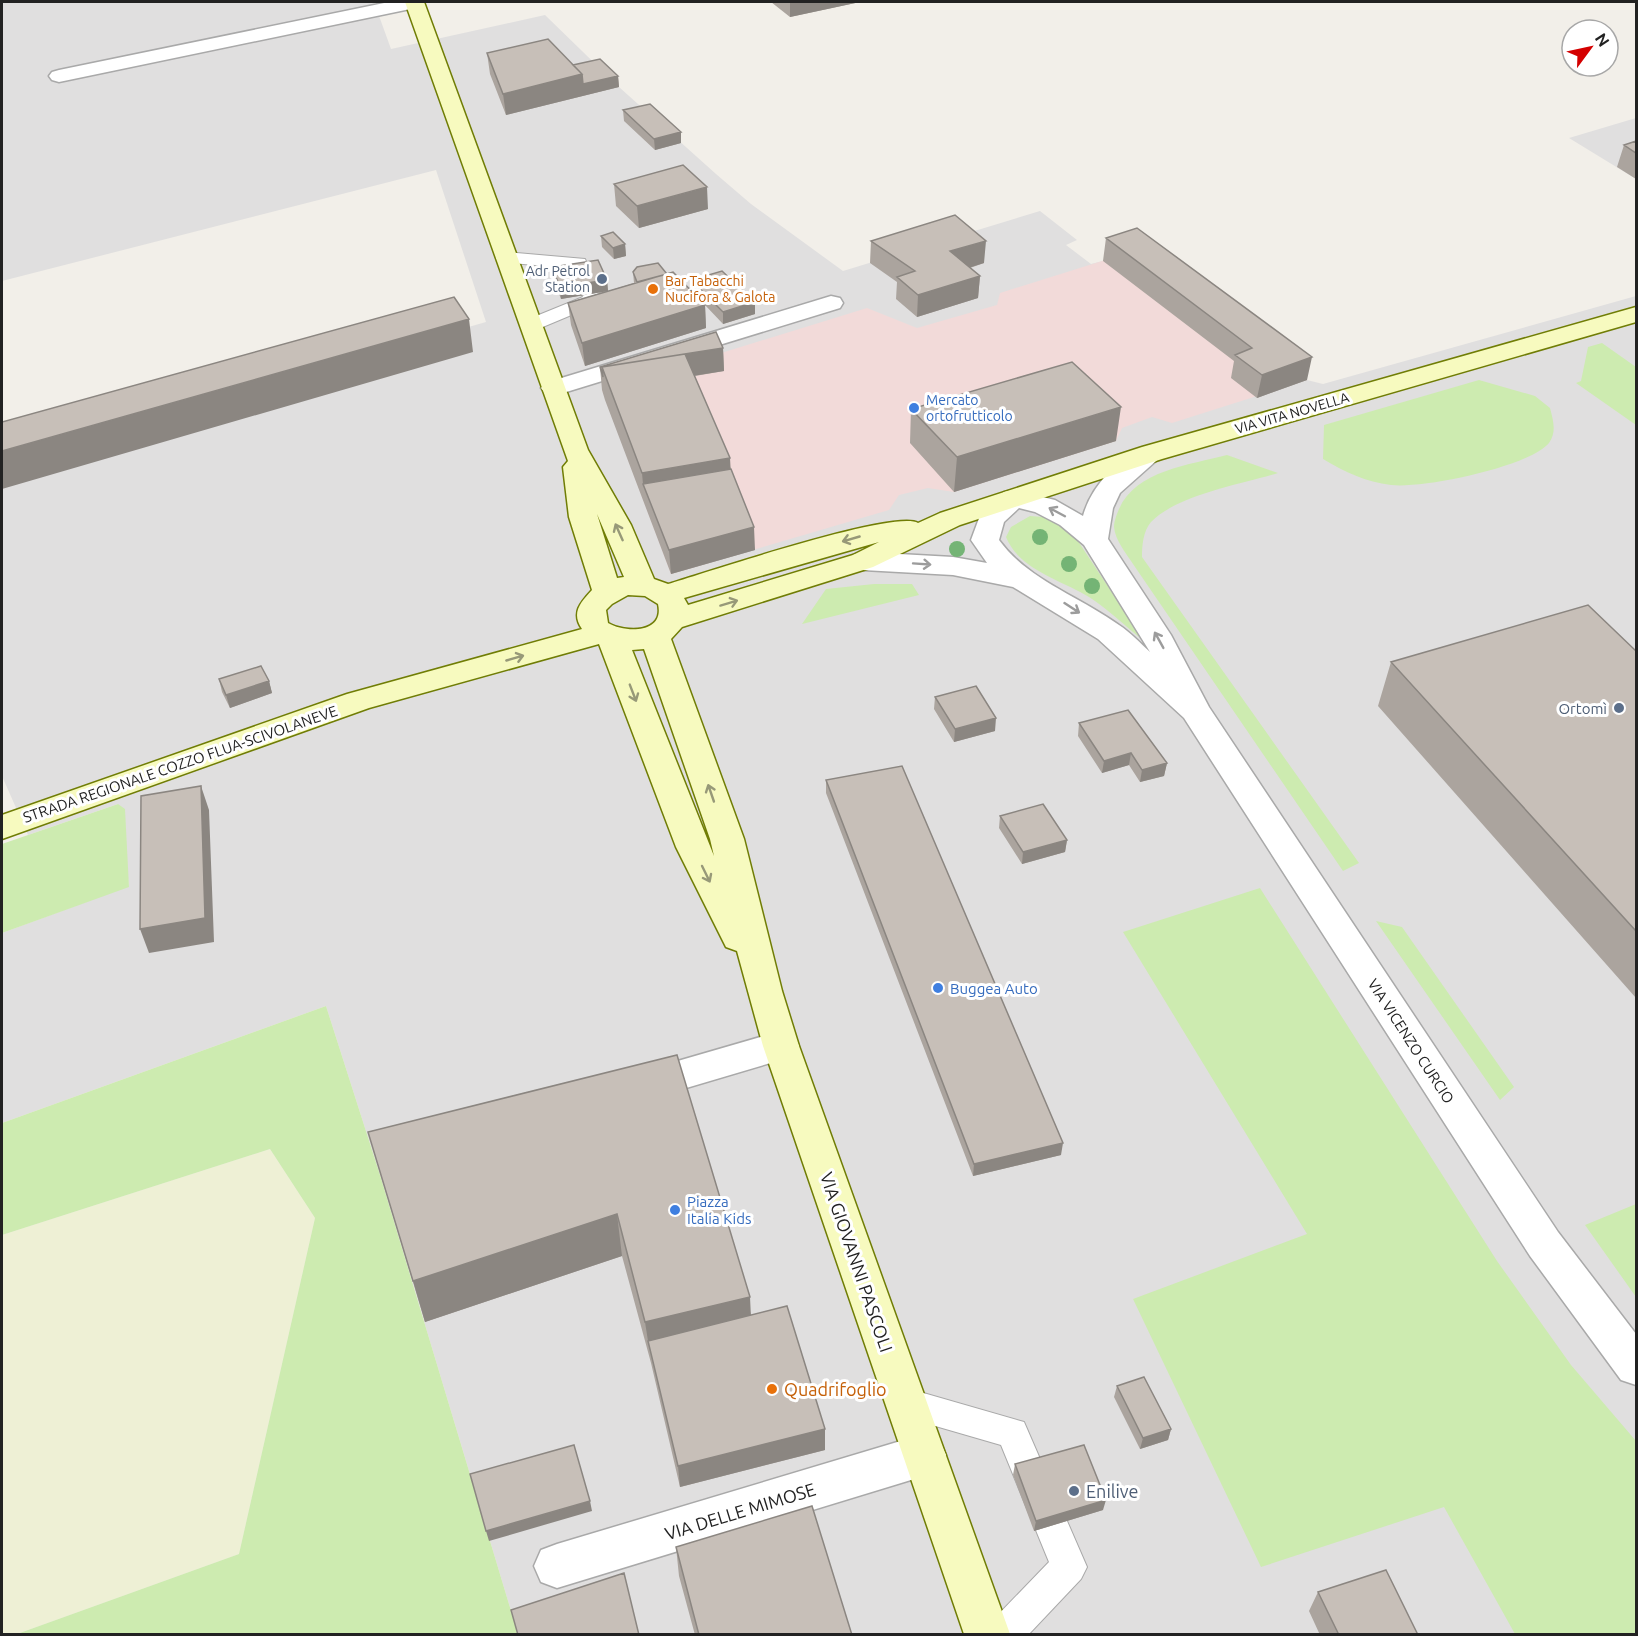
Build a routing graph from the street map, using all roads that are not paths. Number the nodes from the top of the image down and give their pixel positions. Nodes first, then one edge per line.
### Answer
1 (414, 2) edge
2 (59, 76) dead end
3 (505, 258) junction
4 (831, 303) dead end
5 (1636, 314) edge
6 (531, 325) junction
7 (554, 388) junction
8 (575, 450) junction
9 (1152, 453) junction
10 (1014, 498) junction
11 (950, 519) junction
12 (1094, 539) junction
13 (864, 561) junction
14 (1022, 579) junction
15 (659, 609) junction
16 (602, 619) junction
17 (1195, 710) junction
18 (2, 827) edge
19 (764, 991) junction
20 (781, 1046) junction
21 (611, 1094) edge
22 (1636, 1366) edge
23 (906, 1403) junction
24 (924, 1455) junction
25 (557, 1566) dead end
26 (987, 1635) edge
27 (1005, 1635) edge

1 - 2 street
1 - 3 main road
3 - 6 main road
3 - 6 lane
4 - 7 street
5 - 9 main road, VIA VITA NOVELLA
6 - 7 main road
7 - 8 main road
15 -> 8 main road
8 - 16 main road
9 - 10 main road, VIA VITA NOVELLA
9 - 12 street
10 - 11 main road, VIA VITA NOVELLA
12 -> 10 street
10 - 14 street
11 - 13 main road
11 -> 15 main road
17 -> 12 street
13 -> 14 street
15 -> 13 main road
14 -> 17 street
15 - 16 main road
15 - 16 main road
19 -> 15 main road
16 - 18 main road, STRADA REGIONALE COZZO FLUA-SCIVOLANEVE
16 -> 19 main road
17 - 22 street, VIA VICENZO CURCIO
19 - 20 main road, VIA GIOVANNI PASCOLI
20 - 21 street
20 - 23 main road, VIA GIOVANNI PASCOLI
23 - 24 main road, VIA GIOVANNI PASCOLI
23 - 27 lane
24 - 25 street, VIA DELLE MIMOSE
24 - 26 main road, VIA GIOVANNI PASCOLI

